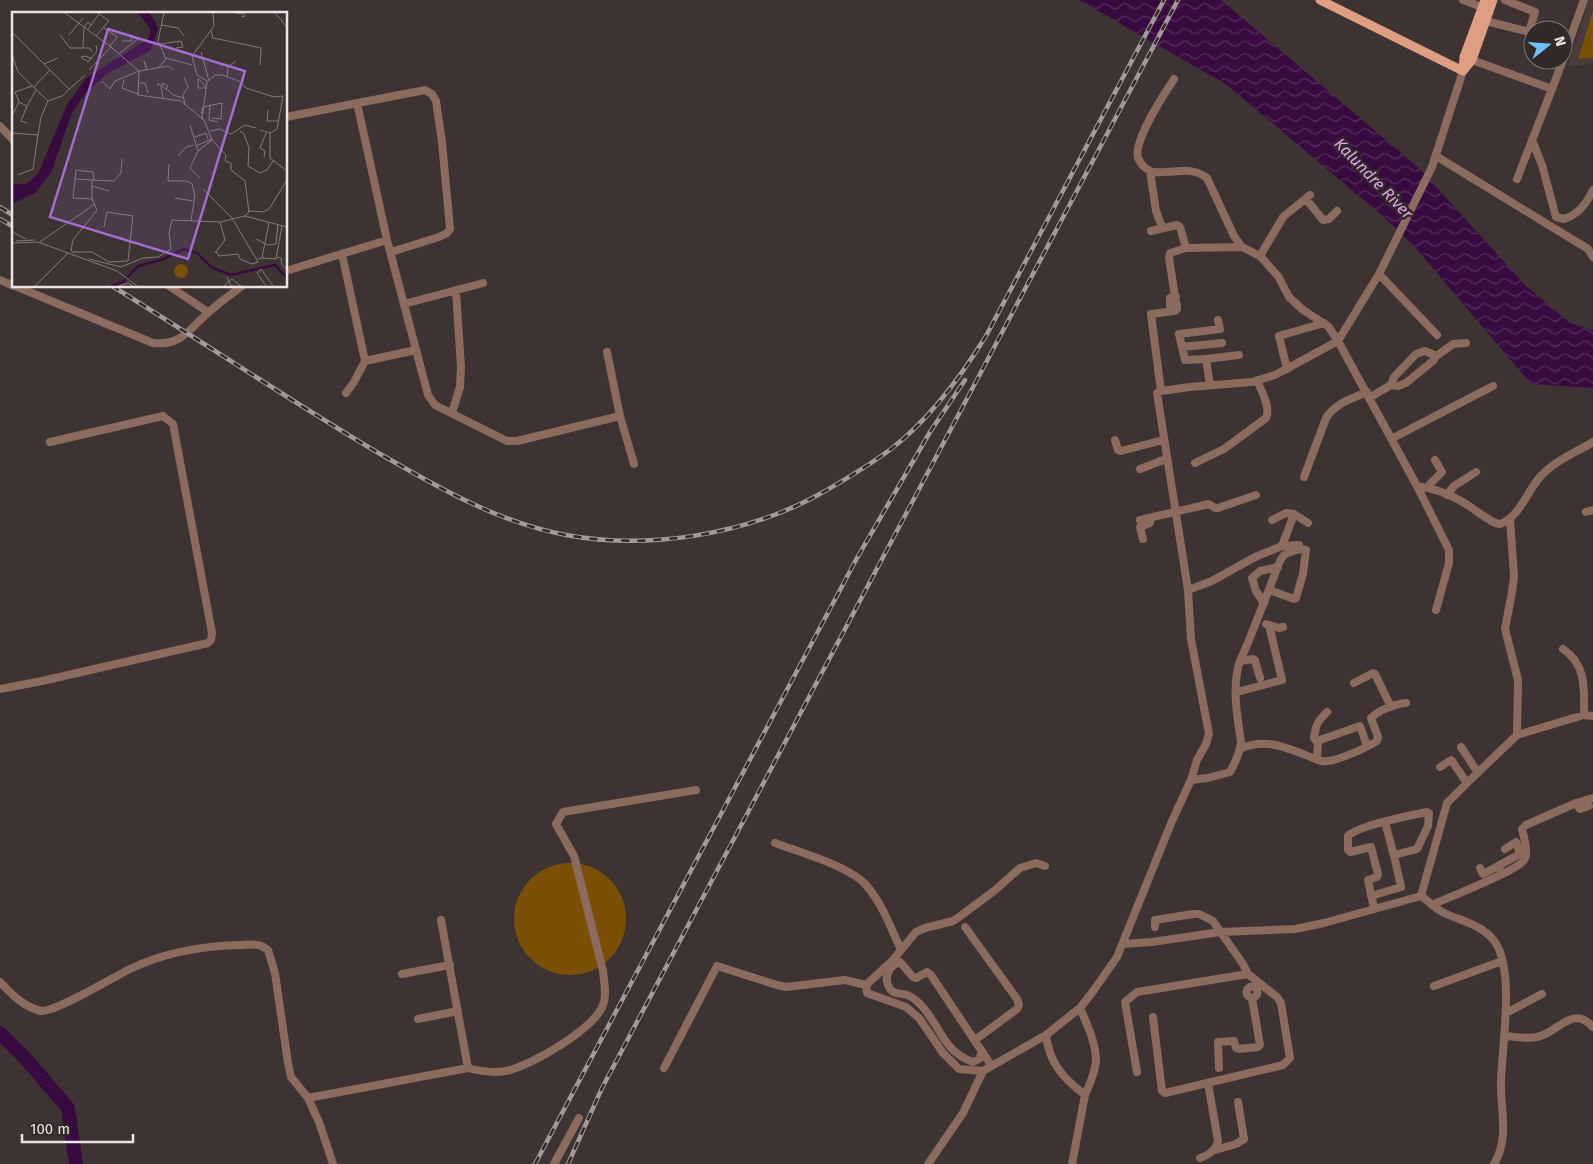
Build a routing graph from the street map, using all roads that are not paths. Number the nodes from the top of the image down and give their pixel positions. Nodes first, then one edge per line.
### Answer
1 (1320, 0) edge
2 (1463, 0) edge
3 (1493, 0) edge
4 (1505, 0) edge
5 (1584, 0) edge
6 (1483, 4) edge
7 (1486, 21) junction
8 (1573, 31) edge
9 (1472, 60) junction
10 (1559, 70) edge
11 (1463, 71) junction
12 (1174, 79) dead end
13 (1552, 89) junction
14 (356, 103) junction
15 (288, 117) edge
16 (0, 126) edge
17 (12, 139) edge
18 (1532, 140) junction
19 (1436, 156) junction
20 (1150, 171) junction
21 (1517, 179) dead end
22 (1593, 190) edge
23 (1337, 211) dead end
24 (1162, 227) junction
25 (1151, 231) dead end
26 (387, 240) junction
27 (1242, 247) junction
28 (1186, 248) junction
29 (391, 252) junction
30 (342, 254) junction
31 (1260, 256) junction
32 (1593, 257) edge
33 (288, 270) edge
34 (1379, 274) junction
35 (0, 280) edge
36 (483, 283) dead end
37 (12, 285) edge
38 (172, 288) edge
39 (239, 288) edge
40 (32, 289) edge
41 (456, 291) junction
42 (404, 304) junction
43 (208, 312) junction
44 (1218, 320) dead end
45 (1324, 323) junction
46 (1220, 330) junction
47 (1437, 335) dead end
48 (1338, 341) junction
49 (1222, 343) junction
50 (1466, 343) dead end
51 (1182, 347) junction
52 (416, 350) junction
53 (607, 352) dead end
54 (1239, 355) dead end
55 (1226, 356) junction
56 (1435, 357) junction
57 (1206, 359) junction
58 (365, 362) junction
59 (1287, 369) junction
60 (1257, 380) junction
61 (1210, 385) junction
62 (1391, 385) junction
63 (1493, 386) dead end
64 (1161, 391) junction
65 (346, 393) dead end
66 (1368, 395) junction
67 (452, 413) junction
68 (620, 416) junction
69 (1391, 439) junction
70 (1115, 440) dead end
71 (1163, 440) junction
72 (50, 442) dead end
73 (1593, 442) edge
74 (1166, 459) junction
75 (1435, 460) dead end
76 (634, 464) dead end
77 (1195, 464) dead end
78 (1140, 469) dead end
79 (1476, 472) dead end
80 (1304, 477) dead end
81 (1417, 486) junction
82 (1428, 488) junction
83 (1256, 495) dead end
84 (1447, 495) junction
85 (1174, 512) junction
86 (1294, 514) junction
87 (1510, 519) junction
88 (1272, 520) dead end
89 (1308, 523) dead end
90 (1144, 539) dead end
91 (1299, 545) dead end
92 (1282, 546) junction
93 (1278, 566) junction
94 (1188, 590) junction
95 (1269, 590) junction
96 (1264, 603) junction
97 (1436, 610) dead end
98 (1257, 621) junction
99 (1269, 624) junction
100 (1283, 627) dead end
101 (1563, 649) dead end
102 (1240, 661) junction
103 (1260, 678) dead end
104 (1354, 683) dead end
105 (0, 689) edge
106 (1237, 692) junction
107 (1406, 703) dead end
108 (1391, 707) junction
109 (1327, 712) dead end
110 (1584, 715) junction
111 (1593, 716) edge
112 (1517, 735) junction
113 (1317, 741) junction
114 (1367, 746) junction
115 (1461, 747) dead end
116 (1240, 749) junction
117 (1317, 759) junction
118 (1440, 767) dead end
119 (1476, 770) junction
120 (1462, 775) junction
121 (1191, 780) junction
122 (1467, 783) junction
123 (696, 790) dead end
124 (1593, 798) edge
125 (1578, 806) junction
126 (1589, 806) dead end
127 (1572, 813) dead end
128 (1385, 822) junction
129 (775, 843) dead end
130 (1505, 855) junction
131 (1394, 856) junction
132 (1516, 862) junction
133 (1045, 866) dead end
134 (1480, 868) dead end
135 (1500, 870) junction
136 (1510, 870) junction
137 (1401, 888) junction
138 (1371, 896) junction
139 (1421, 896) junction
140 (1404, 900) junction
141 (1432, 905) junction
142 (1374, 908) junction
143 (441, 920) dead end
144 (965, 927) dead end
145 (1155, 927) dead end
146 (1220, 932) junction
147 (1123, 944) junction
148 (901, 950) junction
149 (1502, 961) junction
150 (450, 965) junction
151 (402, 974) dead end
152 (1250, 980) junction
153 (0, 982) edge
154 (866, 985) junction
155 (1434, 986) dead end
156 (1542, 994) dead end
157 (1080, 1008) junction
158 (458, 1011) junction
159 (1506, 1013) junction
160 (1153, 1017) dead end
161 (418, 1019) dead end
162 (1593, 1026) edge
163 (1046, 1035) junction
164 (1506, 1036) junction
165 (975, 1040) junction
166 (982, 1052) junction
167 (991, 1065) junction
168 (468, 1068) junction
169 (664, 1068) dead end
170 (1219, 1068) dead end
171 (983, 1071) junction
172 (1137, 1072) dead end
173 (1208, 1083) junction
174 (1086, 1095) junction
175 (308, 1098) junction
176 (1238, 1102) dead end
177 (579, 1118) dead end
178 (1215, 1150) junction
179 (1200, 1158) dead end
180 (333, 1164) edge
181 (554, 1164) edge
182 (928, 1164) edge
183 (1072, 1164) edge
184 (1494, 1164) edge

1 - 11 main road
2 - 6 street
3 - 7 main road
4 - 7 street
5 - 8 street
6 - 11 main road
7 - 9 main road
9 - 11 main road
9 - 13 street
10 - 13 street
11 - 19 street
12 - 20 street
13 - 18 street
14 - 15 street
14 - 26 street
14 - 29 street
16 - 17 street
18 - 21 street
18 - 22 street
19 - 32 street
19 - 34 street
20 - 24 street
20 - 27 street
23 - 31 street
24 - 25 street
24 - 28 street
26 - 29 street
26 - 30 street
27 - 28 street
27 - 31 street
28 - 64 street
29 - 42 street
30 - 33 street
30 - 58 street
31 - 45 street
34 - 47 street
34 - 48 street
35 - 37 street
36 - 41 street
38 - 43 street
39 - 43 street
40 - 43 street
41 - 42 street
41 - 67 street
42 - 52 street
44 - 46 street
45 - 48 street
45 - 59 street
46 - 49 street
46 - 51 street
48 - 59 street
48 - 66 street
49 - 51 street
49 - 55 street
50 - 56 street
51 - 57 street
52 - 58 street
52 - 67 street
53 - 68 street
54 - 55 street
55 - 57 street
56 - 62 street
56 - 62 street
57 - 61 street
58 - 65 street
59 - 60 street
60 - 61 street
60 - 77 street
61 - 64 street
62 - 66 street
63 - 69 street
64 - 71 street
66 - 69 street
66 - 80 street
67 - 68 street
68 - 76 street
69 - 81 street
70 - 71 street
71 - 74 street
72 - 105 street
73 - 87 street
74 - 78 street
74 - 85 street
75 - 82 street
79 - 84 street
81 - 82 street
81 - 97 street
82 - 84 street
83 - 85 street
84 - 87 street
85 - 90 street
85 - 94 street
86 - 88 street
86 - 89 street
86 - 92 street
87 - 112 street
91 - 92 street
92 - 94 street
93 - 95 street
93 - 95 street
93 - 96 street
94 - 121 street
95 - 96 street
96 - 98 street
98 - 99 street
98 - 102 street
99 - 100 street
99 - 106 street
101 - 110 street
102 - 103 street
102 - 106 street
104 - 108 street
106 - 116 street
107 - 108 street
108 - 114 street
109 - 113 street
110 - 111 street
110 - 112 street
112 - 119 street
113 - 114 street
113 - 117 street
114 - 117 street
115 - 119 street
116 - 117 street
116 - 121 street
118 - 120 street
119 - 120 street
119 - 122 street
120 - 122 street
121 - 147 street
122 - 139 street
123 - 168 street
124 - 125 street
125 - 126 street
125 - 127 street
125 - 132 street
128 - 131 street
128 - 131 street
128 - 138 street
129 - 148 street
130 - 132 street
130 - 132 street
130 - 135 street
130 - 136 street
131 - 137 street
132 - 136 street
133 - 148 street
134 - 135 street
135 - 136 street
135 - 141 street
137 - 138 street
137 - 140 street
138 - 142 street
139 - 140 street
139 - 141 street
140 - 142 street
141 - 149 street
142 - 146 street
143 - 150 street
144 - 165 street
145 - 146 street
146 - 147 street
146 - 152 street
147 - 157 street
148 - 154 street
149 - 155 street
149 - 159 street
150 - 151 street
150 - 158 street
152 - 170 street
152 - 172 street
152 - 173 street
153 - 175 street
154 - 169 street
154 - 171 street
156 - 159 street
157 - 163 street
157 - 174 street
158 - 161 street
158 - 168 street
159 - 164 street
160 - 173 street
162 - 164 street
163 - 167 street
163 - 174 street
164 - 184 street
165 - 166 street
165 - 166 street
166 - 167 street
167 - 171 street
168 - 175 street
171 - 182 street
173 - 178 street
174 - 183 street
175 - 180 street
176 - 178 street
177 - 181 street
178 - 179 street

